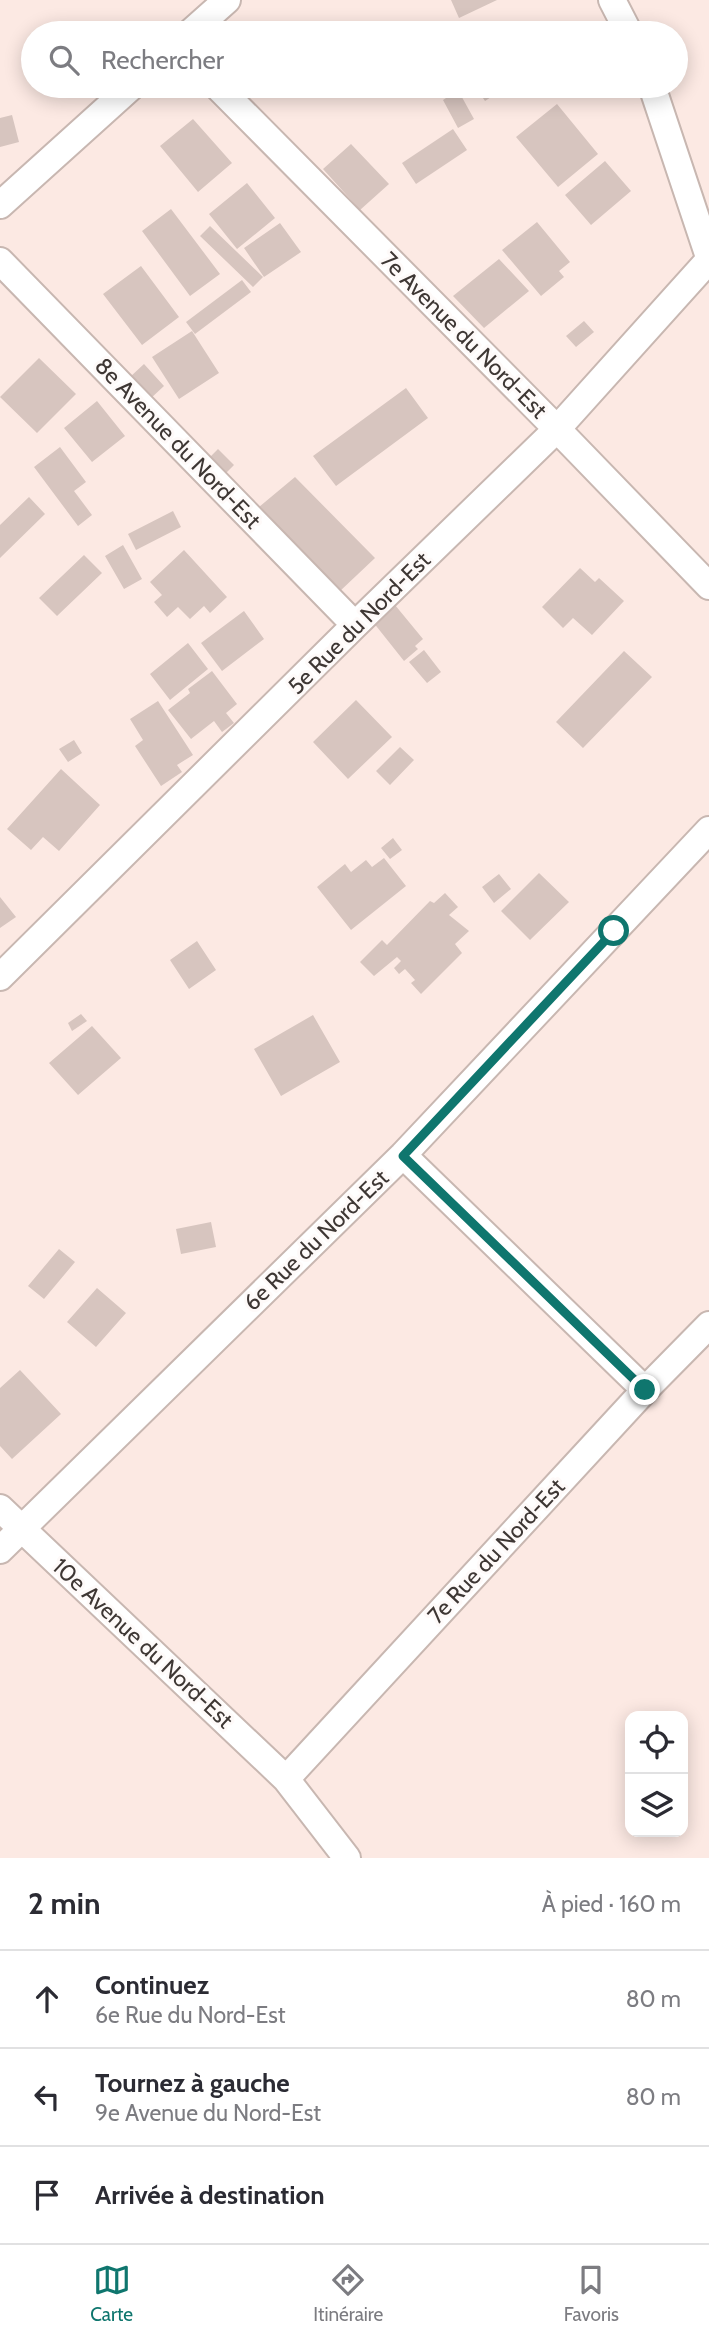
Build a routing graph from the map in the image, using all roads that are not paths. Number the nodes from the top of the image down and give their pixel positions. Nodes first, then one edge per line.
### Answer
1 (226, 0) edge
2 (612, 0) edge
3 (203, 21) edge
4 (623, 21) edge
5 (119, 98) edge
6 (230, 98) edge
7 (656, 98) edge
8 (0, 205) edge
9 (709, 258) edge
10 (0, 261) edge
11 (558, 429) junction
12 (709, 586) edge
13 (355, 625) junction
14 (709, 830) edge
15 (0, 977) edge
16 (403, 1156) junction
17 (709, 1325) edge
18 (645, 1390) junction
19 (0, 1508) edge
20 (21, 1528) junction
21 (0, 1550) edge
22 (286, 1779) junction
23 (347, 1858) edge

1 - 3 street
2 - 4 street
5 - 8 street
6 - 11 street, 7e Avenue du Nord-Est
7 - 9 street
9 - 11 street, 5e Rue du Nord-Est
10 - 13 street, 8e Avenue du Nord-Est
11 - 12 street, 7e Avenue du Nord-Est
11 - 13 street, 5e Rue du Nord-Est
13 - 15 street, 5e Rue du Nord-Est
14 - 16 street, 6e Rue du Nord-Est
16 - 18 street
16 - 20 street, 6e Rue du Nord-Est
17 - 18 street, 7e Rue du Nord-Est
18 - 22 street, 7e Rue du Nord-Est
19 - 20 street, 10e Avenue du Nord-Est
20 - 21 street, 6e Rue du Nord-Est
20 - 22 street, 10e Avenue du Nord-Est
22 - 23 street, 10e Avenue du Nord-Est

